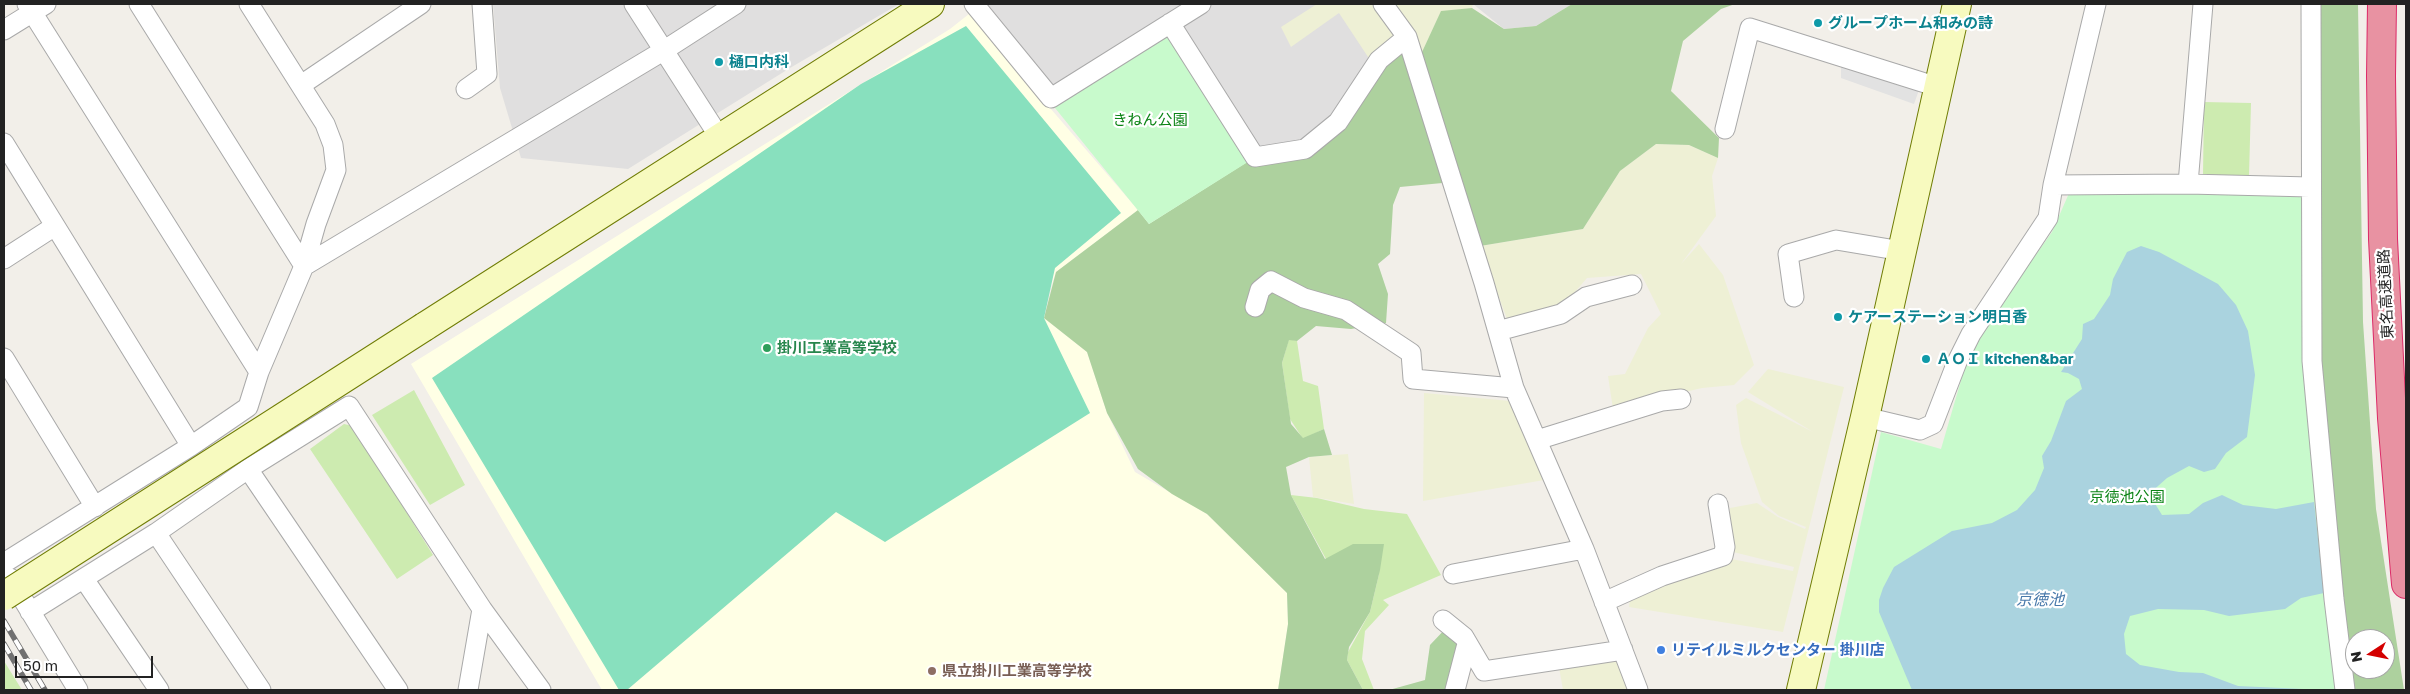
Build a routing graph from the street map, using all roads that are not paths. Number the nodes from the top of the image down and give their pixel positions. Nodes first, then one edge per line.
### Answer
1 (139, 4) edge
2 (249, 4) edge
3 (421, 4) edge
4 (482, 4) edge
5 (634, 4) edge
6 (736, 4) edge
7 (930, 4) edge
8 (974, 4) edge
9 (1202, 4) edge
10 (1383, 4) edge
11 (1956, 4) edge
12 (2096, 4) edge
13 (2203, 4) edge
14 (2312, 4) edge
15 (2382, 4) edge
16 (35, 7) edge
17 (1170, 23) junction
18 (4, 30) edge
19 (1407, 37) junction
20 (663, 51) junction
21 (301, 85) junction
22 (1939, 86) junction
23 (466, 89) dead end
24 (1725, 129) dead end
25 (720, 138) junction
26 (4, 143) edge
27 (2188, 184) junction
28 (2054, 185) junction
29 (2310, 187) junction
30 (55, 226) junction
31 (1902, 251) junction
32 (4, 259) edge
33 (304, 266) junction
34 (1632, 285) dead end
35 (1794, 296) dead end
36 (1255, 307) dead end
37 (1498, 331) junction
38 (4, 358) edge
39 (260, 372) junction
40 (1514, 388) junction
41 (1681, 399) dead end
42 (1866, 417) junction
43 (1537, 440) junction
44 (191, 446) junction
45 (248, 469) junction
46 (1718, 504) dead end
47 (95, 507) junction
48 (156, 533) junction
49 (1584, 549) junction
50 (4, 563) edge
51 (4, 568) edge
52 (1453, 574) dead end
53 (84, 579) junction
54 (2406, 584) edge
55 (4, 596) edge
56 (1604, 602) junction
57 (482, 609) junction
58 (30, 612) junction
59 (1443, 620) dead end
60 (1467, 644) junction
61 (1623, 650) junction
62 (78, 690) edge
63 (159, 690) edge
64 (261, 690) edge
65 (398, 690) edge
66 (468, 690) edge
67 (541, 690) edge
68 (1455, 690) edge
69 (1638, 690) edge
70 (1801, 690) edge
71 (2345, 690) edge

1 - 33 street
2 - 21 street
3 - 21 street
4 - 23 street
5 - 20 street
6 - 20 street
7 - 25 street
8 - 17 street
9 - 17 street
10 - 19 street
11 - 22 street
12 - 28 street
13 - 27 street
14 - 29 street
15 - 54 highway, 東名高速道路
16 - 18 street
16 - 39 street
17 - 19 street
19 - 37 street
20 - 25 street
20 - 33 street
21 - 33 street
22 - 24 street
22 - 31 street
25 - 55 street, bridge
26 - 30 street
27 - 28 street
27 - 29 street
28 - 42 street
29 - 71 street
30 - 32 street
30 - 44 street
31 - 35 street
31 - 42 street
33 - 39 street
34 - 37 street
36 - 40 street
37 - 40 street
38 - 47 street
39 - 44 street
40 - 43 street
41 - 43 street
42 - 70 street
43 - 49 street
44 - 47 street
45 - 48 street
45 - 57 street
45 - 65 street
46 - 56 street
47 - 50 street
48 - 53 street
48 - 64 street
49 - 52 street
49 - 56 street
51 - 58 street
53 - 58 street
53 - 63 street
56 - 61 street
57 - 66 street
57 - 67 street
58 - 62 street
59 - 60 street
60 - 61 street
60 - 68 street
61 - 69 street

